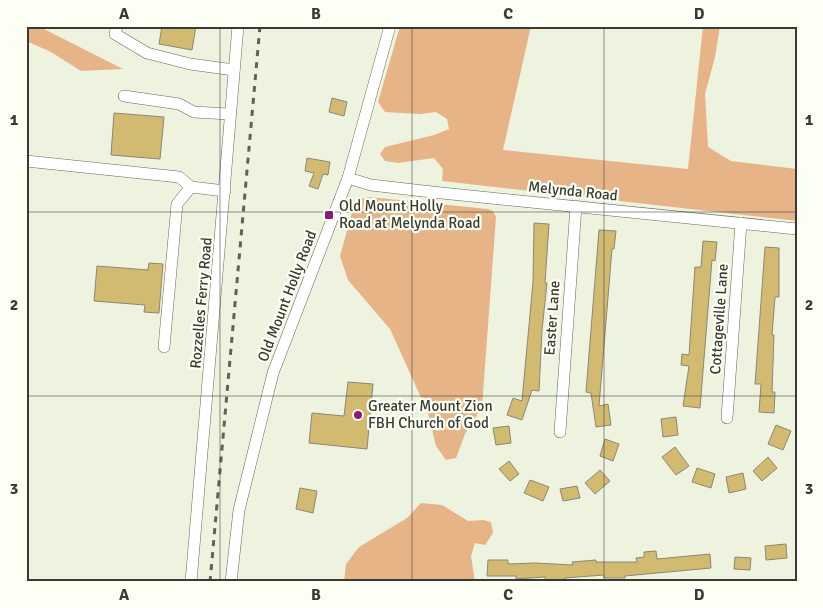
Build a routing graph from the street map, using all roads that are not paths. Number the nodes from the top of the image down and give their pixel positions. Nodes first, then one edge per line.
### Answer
1 (117, 26) edge
2 (238, 26) edge
3 (390, 26) edge
4 (234, 70) junction
5 (124, 96) dead end
6 (230, 114) junction
7 (26, 161) edge
8 (348, 178) junction
9 (191, 187) junction
10 (225, 191) junction
11 (576, 206) junction
12 (741, 223) junction
13 (797, 229) edge
14 (164, 347) dead end
15 (727, 418) dead end
16 (560, 432) dead end
17 (191, 582) edge
18 (231, 582) edge

1 - 4 street
2 - 4 street, Rozzelles Ferry Road
3 - 8 street, Old Mount Holly Road
4 - 6 street, Rozzelles Ferry Road
5 - 6 street
6 - 10 street, Rozzelles Ferry Road
7 - 9 street
8 - 11 street, Melynda Road
8 - 18 street, Old Mount Holly Road
9 - 10 street
9 - 14 street
10 - 17 street, Rozzelles Ferry Road
11 - 12 street, Melynda Road
11 - 16 street, Easter Lane
12 - 13 street, Melynda Road
12 - 15 street, Cottageville Lane

